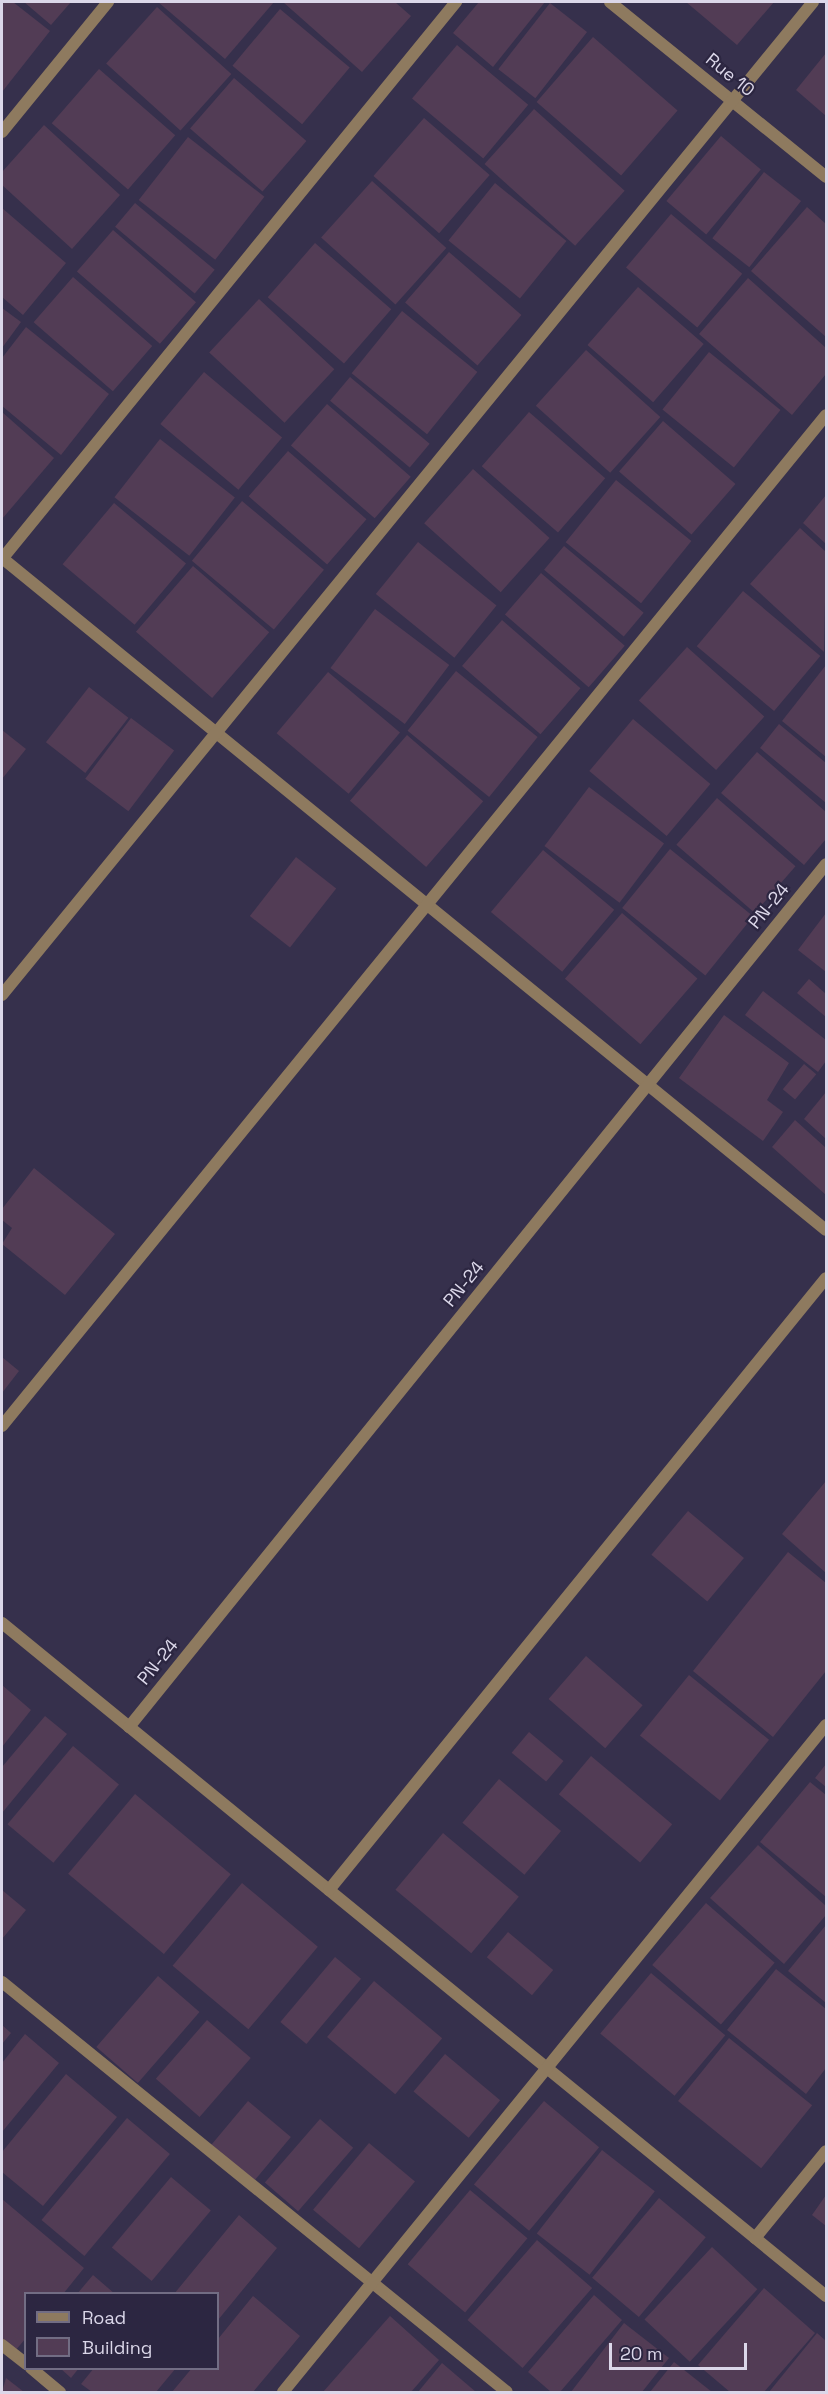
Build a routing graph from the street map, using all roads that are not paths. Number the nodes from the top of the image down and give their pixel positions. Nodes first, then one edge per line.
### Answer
1 (108, 2) edge
2 (456, 2) edge
3 (610, 2) edge
4 (813, 2) edge
5 (732, 101) junction
6 (2, 132) edge
7 (826, 177) edge
8 (826, 415) edge
9 (2, 558) edge
10 (216, 732) junction
11 (826, 864) edge
12 (427, 905) junction
13 (2, 995) edge
14 (648, 1085) junction
15 (826, 1230) edge
16 (826, 1278) edge
17 (2, 1426) edge
18 (2, 1623) edge
19 (826, 1725) edge
20 (129, 1727) junction
21 (329, 1890) junction
22 (2, 1982) edge
23 (550, 2068) junction
24 (826, 2151) edge
25 (756, 2238) junction
26 (372, 2282) junction
27 (826, 2296) edge
28 (2, 2345) edge
29 (24, 2362) edge
30 (33, 2370) edge
31 (60, 2392) edge
32 (283, 2392) edge
33 (507, 2392) edge

1 - 6 street
2 - 9 street
3 - 5 street, Rue 10
4 - 5 street
5 - 7 street, Rue 10
5 - 10 street
8 - 12 street
9 - 10 street
10 - 12 street
10 - 13 street
11 - 14 street, PN-24
12 - 14 street
12 - 17 street
14 - 15 street
14 - 20 street, PN-24
16 - 21 street
18 - 20 street
19 - 23 street
20 - 21 street
21 - 23 street
22 - 26 street
23 - 25 street
23 - 26 street
24 - 25 street
25 - 27 street
26 - 32 street
26 - 33 street
28 - 29 street
30 - 31 street

